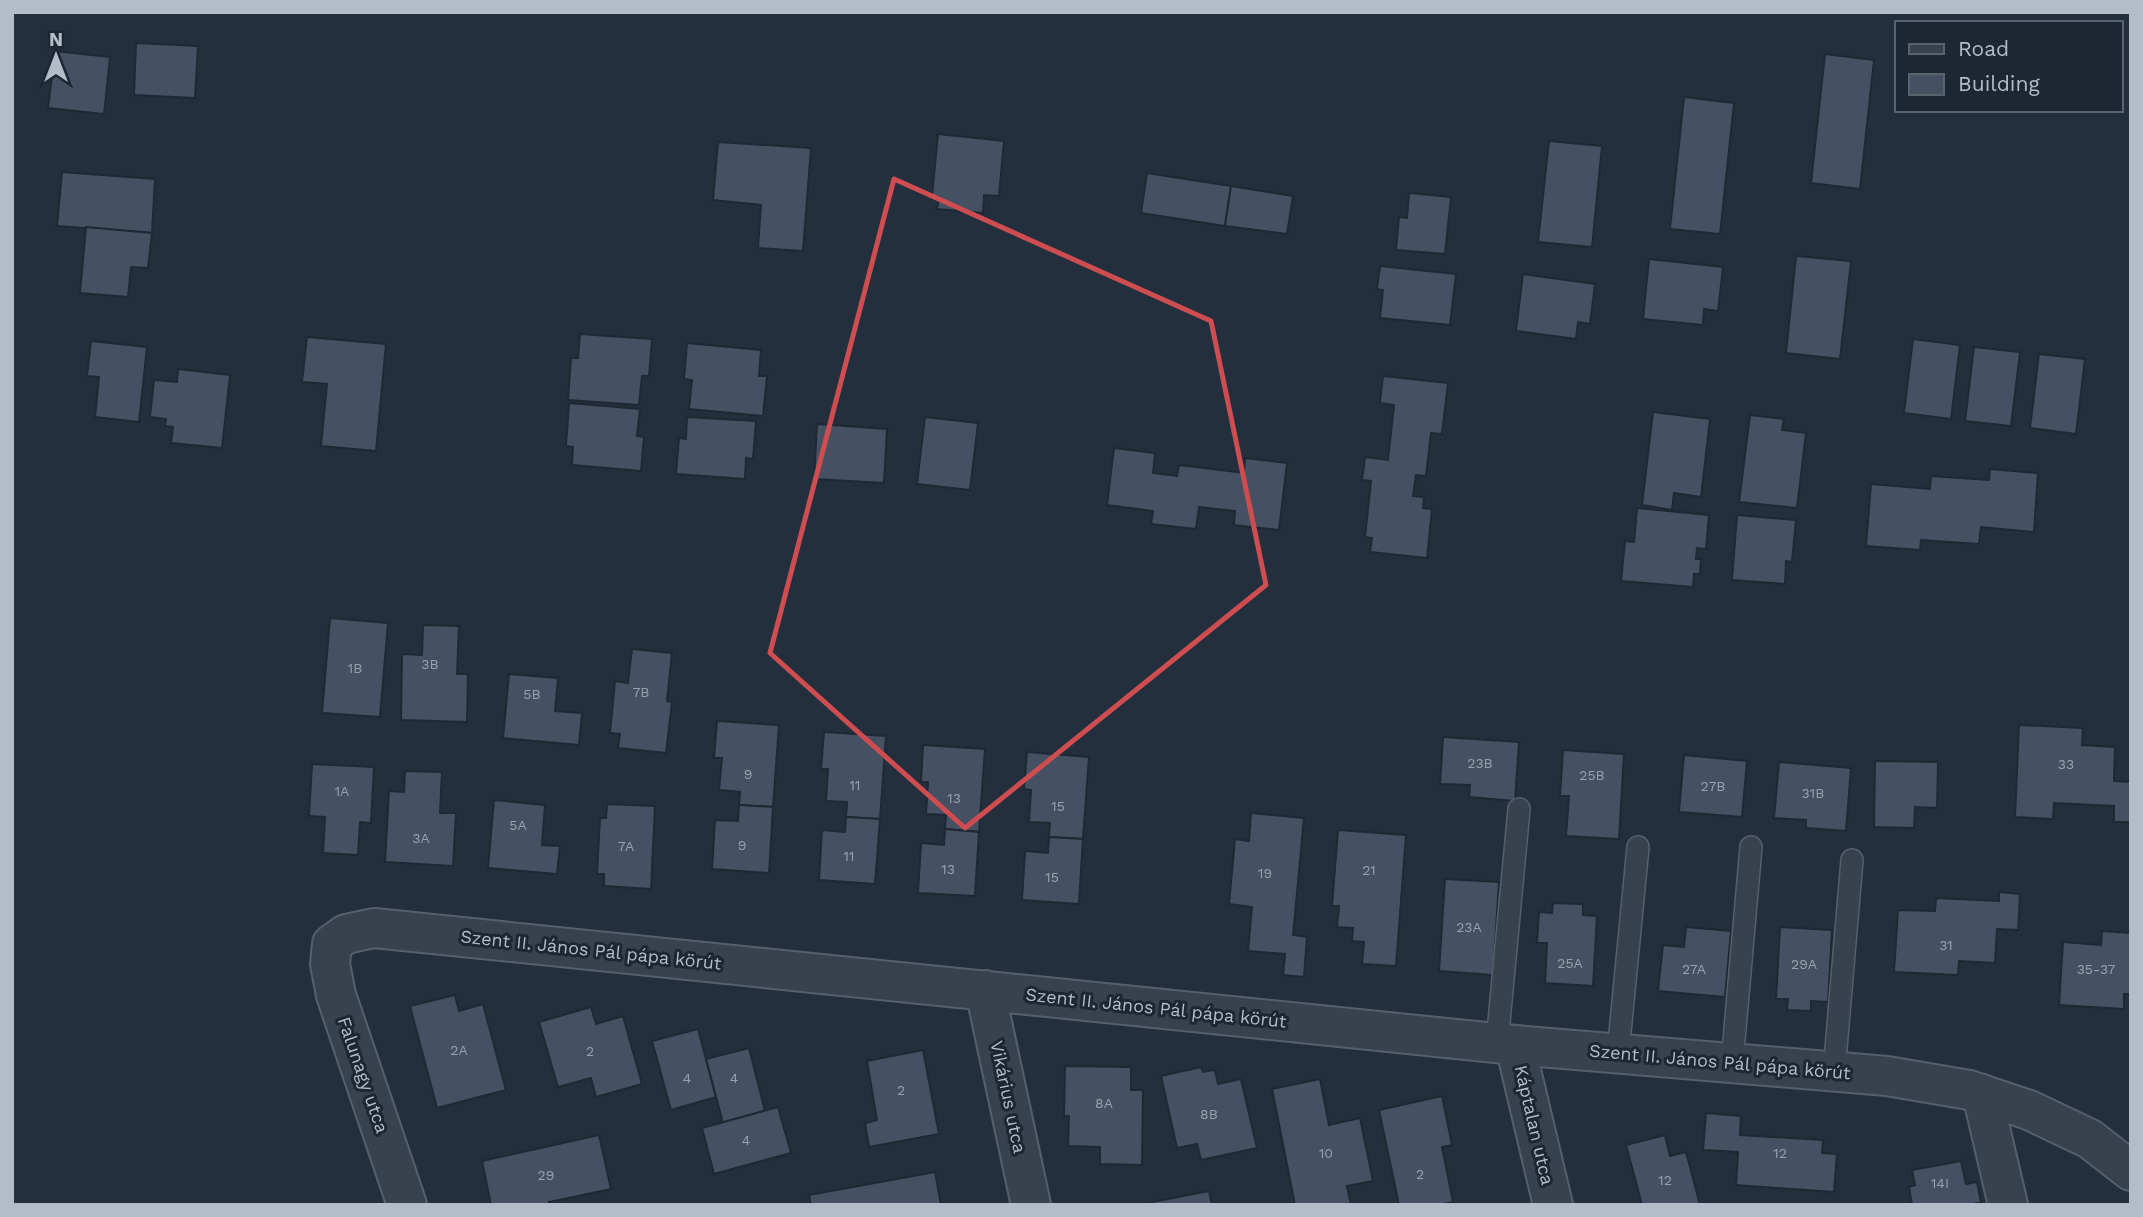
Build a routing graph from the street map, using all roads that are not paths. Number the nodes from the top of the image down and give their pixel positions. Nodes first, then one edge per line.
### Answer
1 (1519, 809) dead end
2 (1638, 847) dead end
3 (1751, 847) dead end
4 (1852, 860) dead end
5 (332, 944) joint
6 (985, 990) junction
7 (1506, 1044) junction
8 (1618, 1053) junction
9 (1732, 1063) junction
10 (1833, 1072) junction
11 (1982, 1094) junction
12 (2131, 1171) edge
13 (407, 1205) edge
14 (1031, 1205) edge
15 (1553, 1205) edge
16 (2008, 1205) edge

1 - 7 lane
2 - 8 lane
3 - 9 lane
4 - 10 lane
5 - 6 street, Szent II. János Pál pápa körút
5 - 13 street, Falunagy utca
6 - 7 street, Szent II. János Pál pápa körút
6 - 14 street, Vikárius utca
7 - 8 street, Szent II. János Pál pápa körút
7 - 15 street, Káptalan utca
8 - 9 street, Szent II. János Pál pápa körút
9 - 10 street, Szent II. János Pál pápa körút
10 - 11 street, Szent II. János Pál pápa körút
11 - 12 street, Szent II. János Pál pápa körút
11 - 16 street

